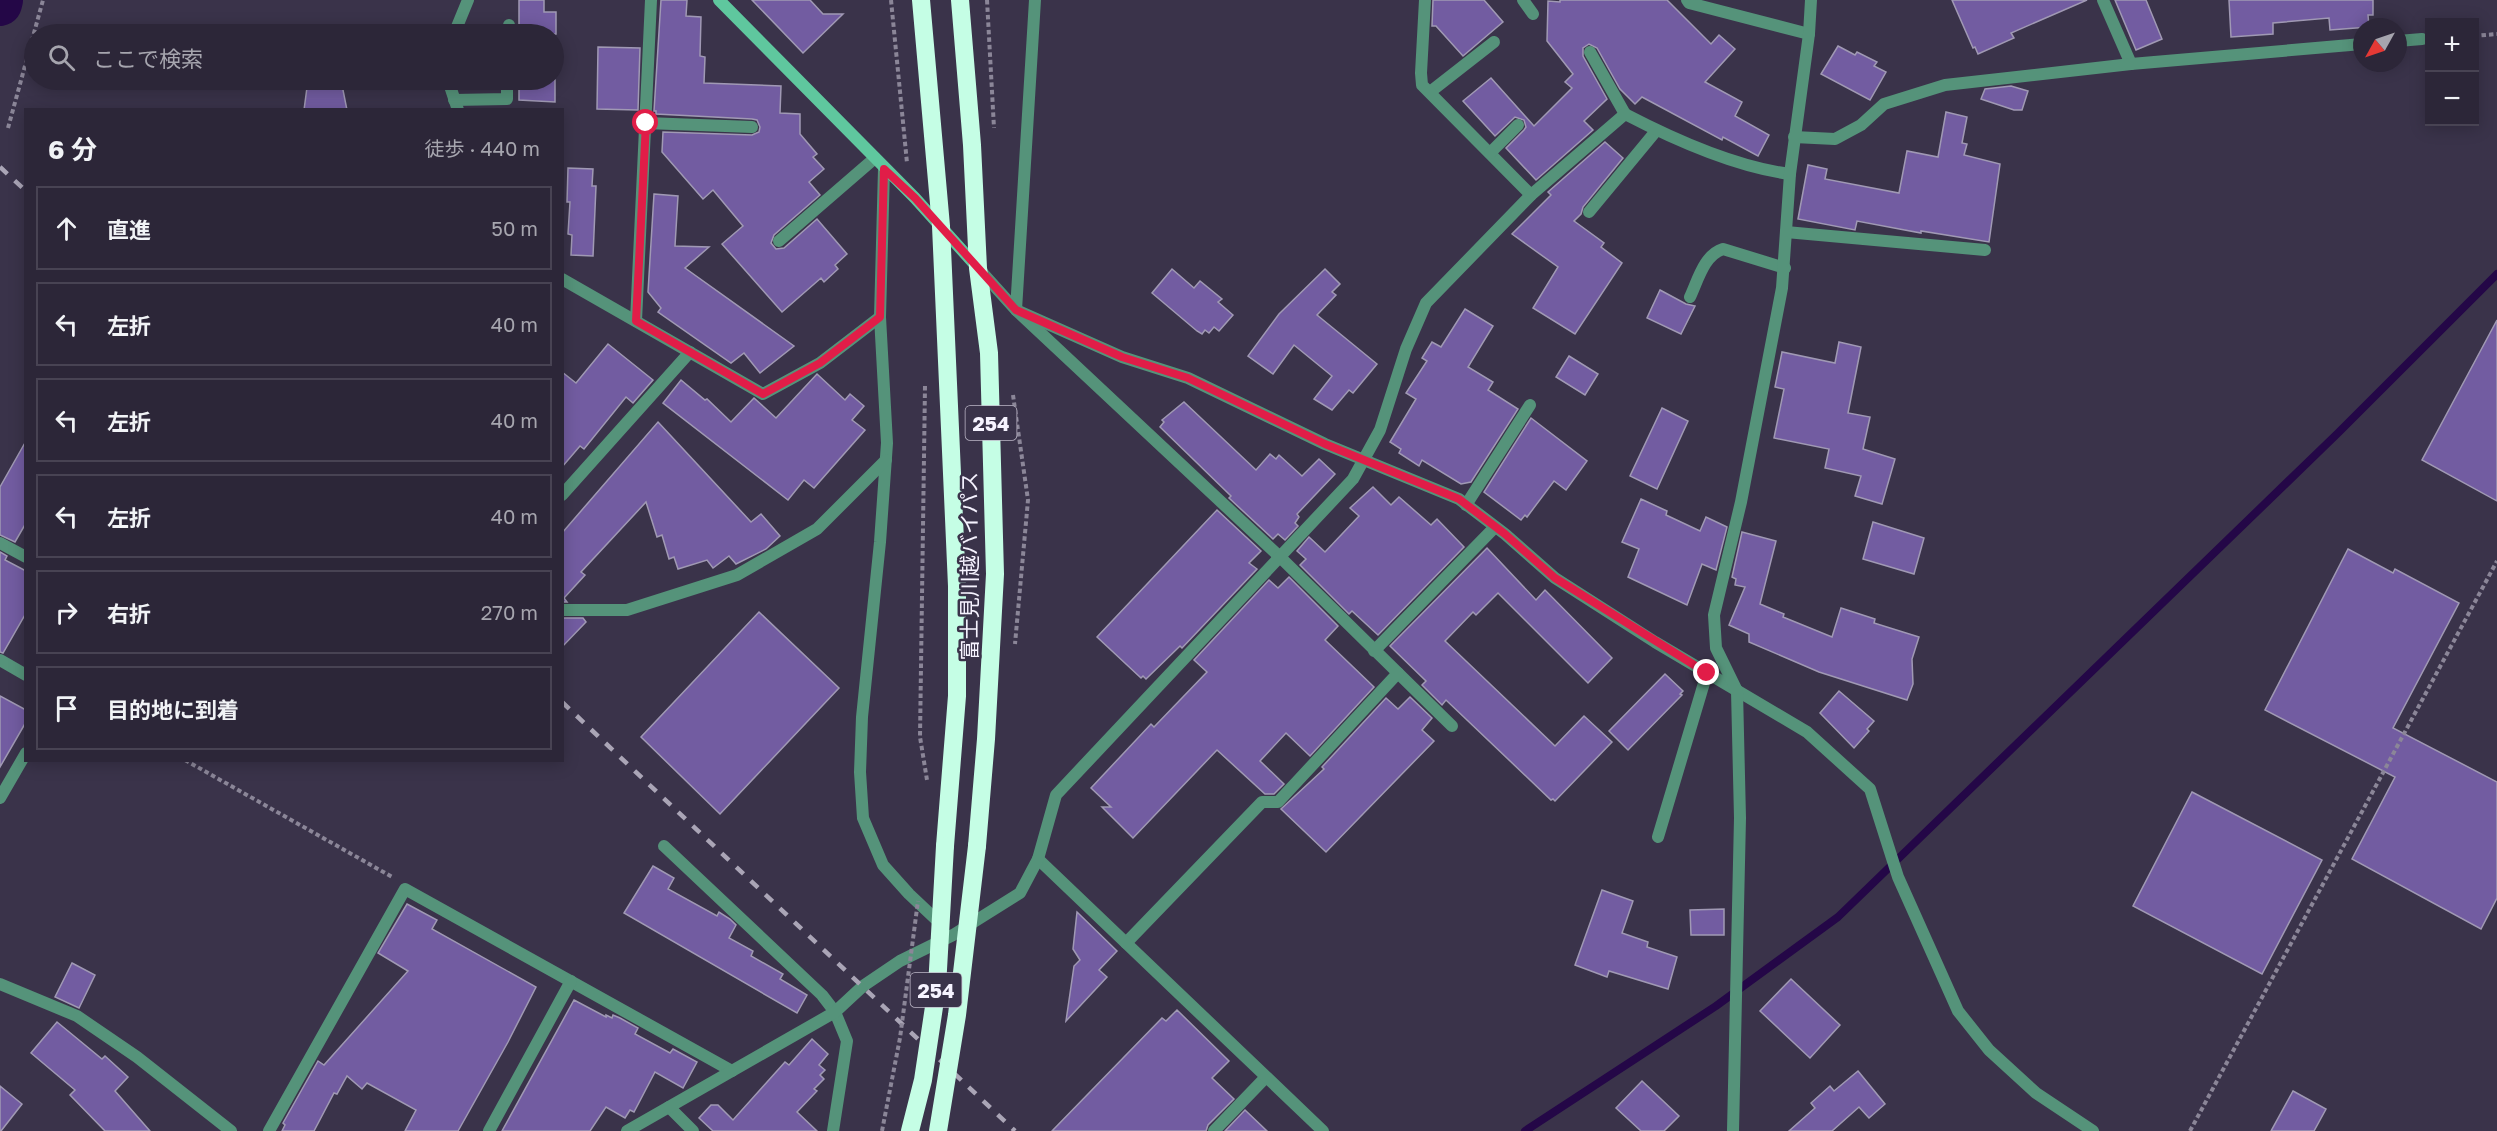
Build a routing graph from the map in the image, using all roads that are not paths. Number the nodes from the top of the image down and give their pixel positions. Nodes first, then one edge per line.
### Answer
1 (468, 0) edge
2 (651, 0) edge
3 (720, 0) edge
4 (921, 0) edge
5 (960, 0) edge
6 (1035, 0) edge
7 (1425, 0) edge
8 (1523, 0) edge
9 (1687, 0) edge
10 (1811, 0) edge
11 (2103, 0) edge
12 (1533, 14) dead end
13 (458, 24) edge
14 (1809, 34) junction
15 (2422, 39) dead end
16 (2407, 40) edge
17 (1494, 42) dead end
18 (2353, 45) edge
19 (1590, 52) dead end
20 (2131, 64) junction
21 (451, 90) edge
22 (507, 90) edge
23 (1430, 92) junction
24 (456, 105) edge
25 (1625, 114) junction
26 (646, 123) junction
27 (1518, 125) dead end
28 (752, 127) dead end
29 (1656, 130) junction
30 (1794, 137) junction
31 (1490, 153) junction
32 (875, 158) junction
33 (884, 169) junction
34 (1790, 174) junction
35 (1531, 195) junction
36 (1589, 212) dead end
37 (941, 226) junction
38 (1786, 232) junction
39 (779, 241) dead end
40 (1985, 250) dead end
41 (978, 268) junction
42 (1785, 268) junction
43 (564, 280) edge
44 (1690, 297) dead end
45 (1016, 310) junction
46 (880, 317) junction
47 (636, 321) junction
48 (690, 352) junction
49 (1530, 405) dead end
50 (886, 460) junction
51 (1365, 460) junction
52 (564, 493) edge
53 (1466, 505) junction
54 (1495, 527) junction
55 (0, 543) edge
56 (24, 556) edge
57 (1281, 558) junction
58 (564, 610) edge
59 (1374, 651) junction
60 (0, 660) edge
61 (1398, 673) junction
62 (1707, 673) junction
63 (24, 674) edge
64 (1737, 691) junction
65 (1452, 726) dead end
66 (24, 756) edge
67 (0, 798) edge
68 (1658, 837) dead end
69 (664, 846) dead end
70 (1038, 859) junction
71 (953, 935) junction
72 (1126, 943) junction
73 (572, 981) junction
74 (0, 984) edge
75 (835, 1012) junction
76 (732, 1071) junction
77 (1266, 1077) junction
78 (669, 1107) junction
79 (231, 1131) edge
80 (269, 1131) edge
81 (489, 1131) edge
82 (627, 1131) edge
83 (693, 1131) edge
84 (834, 1131) edge
85 (910, 1131) edge
86 (938, 1131) edge
87 (1214, 1131) edge
88 (1323, 1131) edge
89 (1733, 1131) edge
90 (2093, 1131) edge

1 - 13 street
2 - 26 street
3 - 32 street
4 - 37 highway, 富士見川越バイパス / 254
5 - 41 highway, 富士見川越バイパス / 254
6 - 45 street
7 - 23 street
8 - 12 street
9 - 14 street
10 - 14 street
11 - 20 street
14 - 30 street
15 - 16 street
17 - 23 street
18 - 20 street
19 - 25 street
20 - 30 street
21 - 24 street
22 - 24 street
23 - 31 street
25 - 29 street
25 - 35 street
26 - 28 street
26 - 47 street
27 - 31 street
29 - 34 street
29 - 36 street
30 - 34 street
31 - 35 street
32 - 33 street
32 - 39 street
33 - 37 street
33 - 46 street
34 - 38 street
35 - 51 street
37 - 41 street
37 - 85 highway, 富士見川越バイパス / 254, bridge
38 - 40 street
38 - 42 street
41 - 45 street
41 - 86 highway, 富士見川越バイパス / 254, bridge
42 - 44 street
42 - 64 street
43 - 47 street
45 - 51 street
45 - 57 street
46 - 48 street
46 - 50 street
47 - 48 street
48 - 52 street
49 - 53 street
50 - 58 street
50 - 71 street
51 - 53 street
51 - 57 street
53 - 54 street
54 - 59 street
54 - 62 street
55 - 56 street
57 - 59 street
57 - 70 street
59 - 61 street
60 - 63 street
61 - 65 street
61 - 72 street
62 - 64 street
62 - 68 street
64 - 89 street
64 - 90 street
66 - 67 street
69 - 75 street
70 - 71 street
70 - 72 street
71 - 75 street
72 - 77 street
73 - 76 street
73 - 80 street
73 - 81 street
74 - 79 street
75 - 76 street
75 - 84 street
76 - 78 street
77 - 87 street
77 - 88 street
78 - 82 street
78 - 83 street

